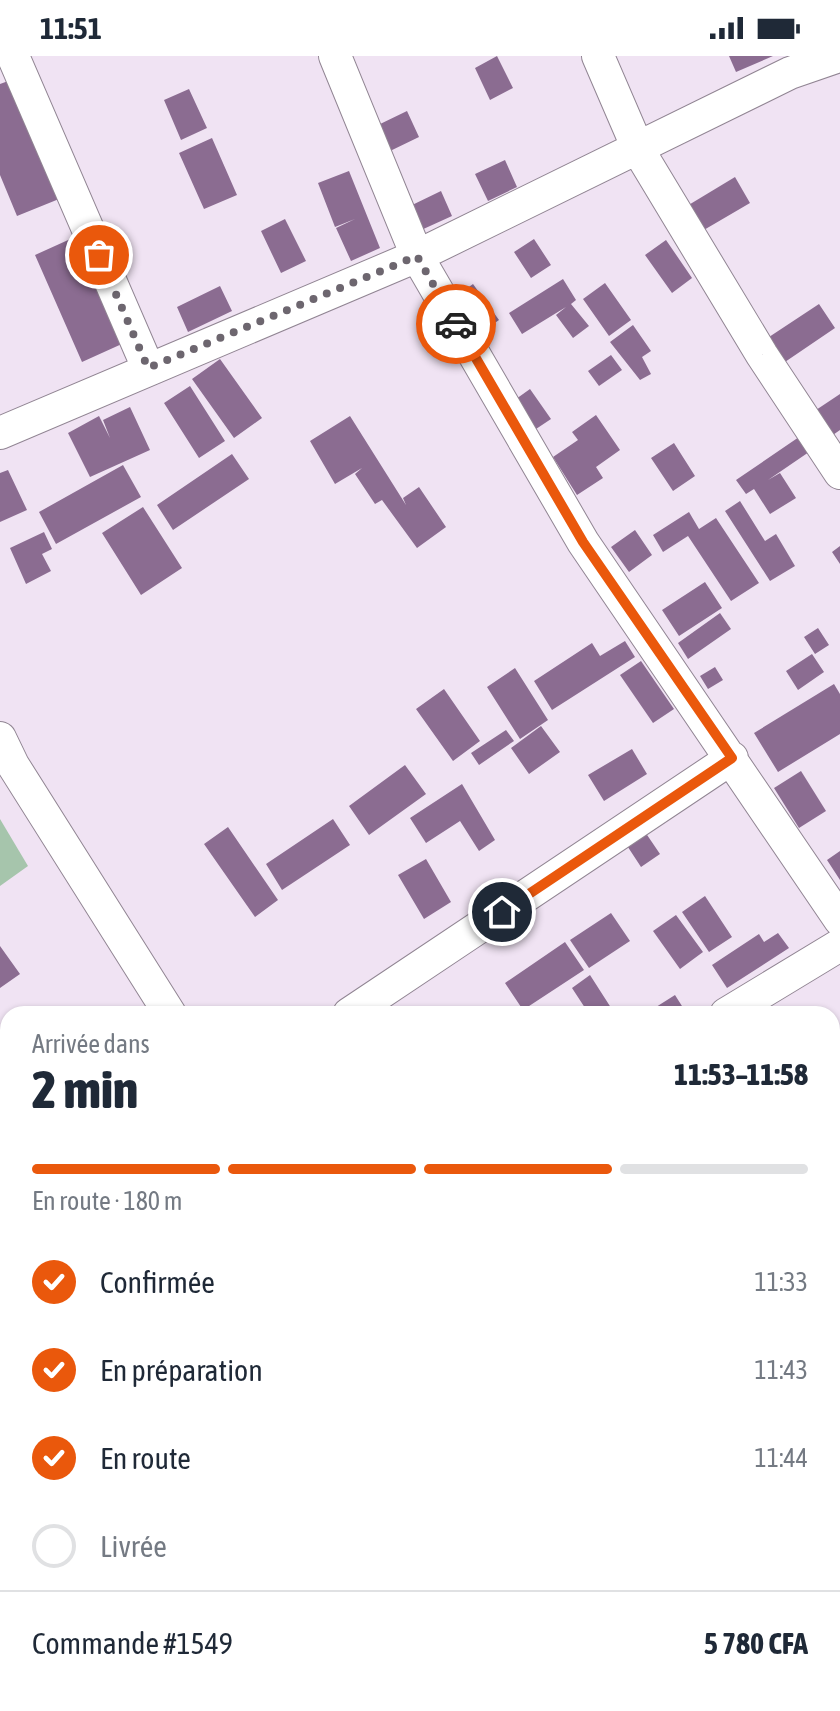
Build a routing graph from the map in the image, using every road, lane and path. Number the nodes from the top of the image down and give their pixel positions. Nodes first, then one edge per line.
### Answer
1 (13, 56) edge
2 (335, 56) edge
3 (598, 56) edge
4 (839, 56) edge
5 (639, 151) junction
6 (417, 256) junction
7 (148, 368) junction
8 (0, 433) edge
9 (840, 473) edge
10 (0, 738) edge
11 (732, 758) junction
12 (840, 920) edge
13 (840, 945) edge
14 (165, 1006) edge
15 (361, 1006) edge
16 (739, 1006) edge

1 - 7 street
2 - 6 street
3 - 5 street
4 - 5 street
5 - 6 street
5 - 9 street
6 - 7 street
6 - 11 street
7 - 8 street
10 - 14 street
11 - 12 street
11 - 15 street
13 - 16 street

